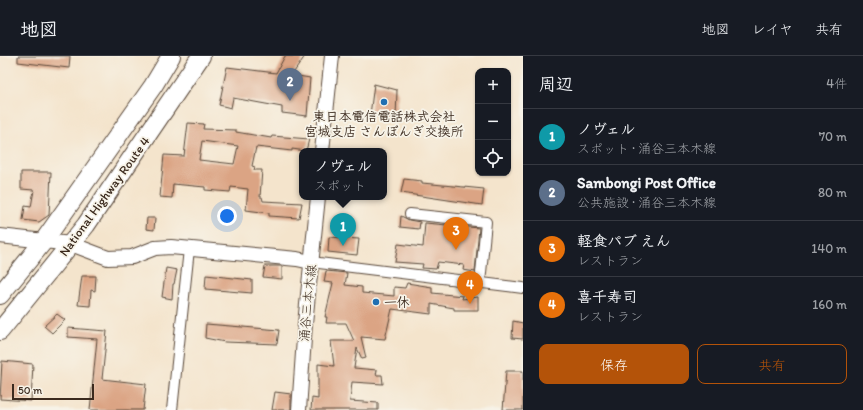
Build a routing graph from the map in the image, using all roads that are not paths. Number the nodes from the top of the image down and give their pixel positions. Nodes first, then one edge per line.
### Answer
1 (171, 56) edge
2 (201, 56) edge
3 (332, 56) edge
4 (322, 148) edge
5 (318, 200) edge
6 (410, 214) dead end
7 (0, 236) edge
8 (43, 242) junction
9 (71, 244) junction
10 (189, 249) junction
11 (311, 262) junction
12 (480, 283) junction
13 (523, 288) edge
14 (0, 295) edge
15 (0, 331) edge
16 (172, 410) edge
17 (299, 410) edge

1 - 8 highway, National Highway Route 4
2 - 9 highway, National Highway Route 4
3 - 4 street
5 - 11 street, 涌谷三本木線
6 - 12 street
7 - 8 street
8 - 9 street
8 - 14 highway, National Highway Route 4
9 - 10 street
9 - 15 highway, National Highway Route 4
10 - 11 street
10 - 16 street
11 - 12 street
11 - 17 street, 涌谷三本木線
12 - 13 street

